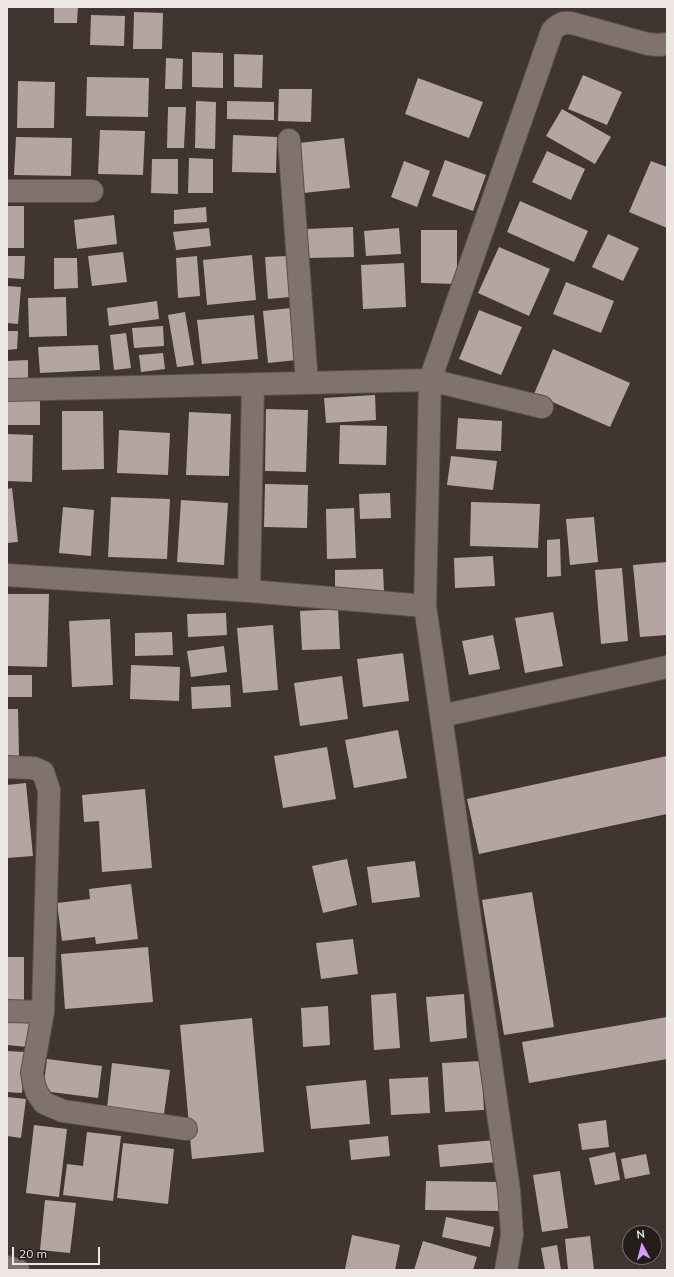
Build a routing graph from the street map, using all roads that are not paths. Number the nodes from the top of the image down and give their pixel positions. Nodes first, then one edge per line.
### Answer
1 (667, 44) edge
2 (289, 140) dead end
3 (92, 191) dead end
4 (7, 192) edge
5 (430, 380) junction
6 (307, 383) junction
7 (253, 384) junction
8 (7, 390) edge
9 (542, 407) dead end
10 (7, 575) edge
11 (249, 590) junction
12 (425, 606) junction
13 (667, 667) edge
14 (441, 716) junction
15 (7, 767) edge
16 (7, 1011) edge
17 (43, 1012) junction
18 (186, 1128) dead end
19 (7, 1267) edge
20 (18, 1270) edge
21 (506, 1270) edge

1 - 5 street
2 - 6 street
3 - 4 street
5 - 6 street
5 - 9 street
5 - 12 street
6 - 7 street
7 - 8 street
7 - 11 street
10 - 11 street
11 - 12 street
12 - 14 street
13 - 14 street
14 - 21 street
15 - 17 street
16 - 17 street
17 - 18 street
19 - 20 street

